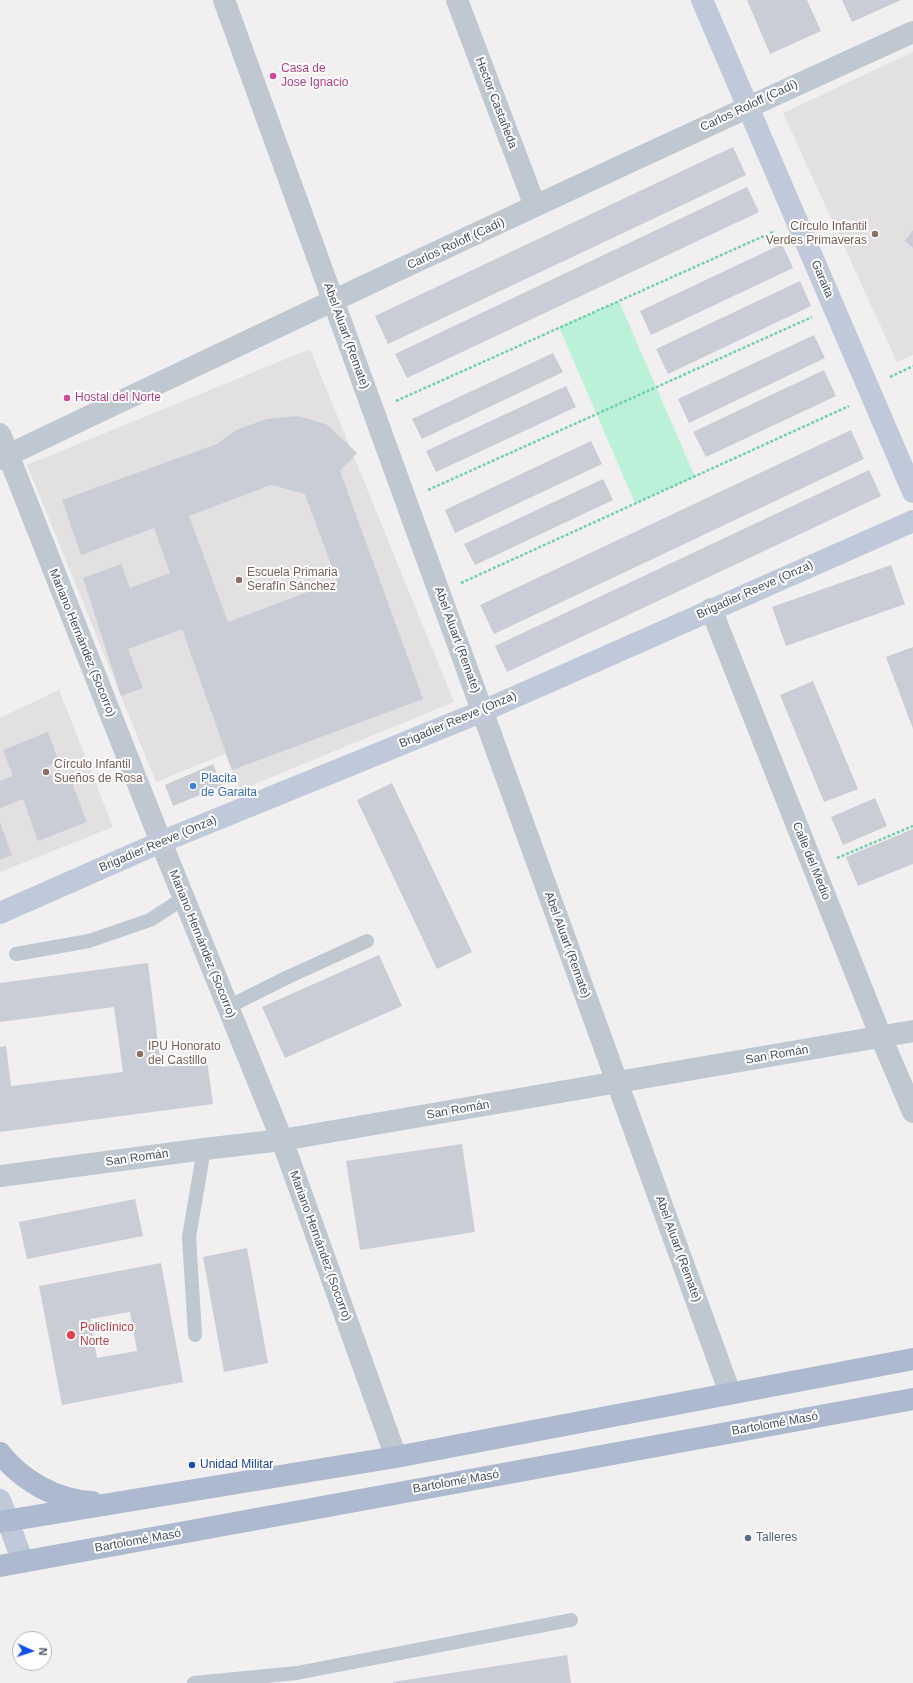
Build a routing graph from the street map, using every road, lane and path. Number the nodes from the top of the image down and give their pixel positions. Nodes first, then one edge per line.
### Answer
1 (224, 0) edge
2 (457, 0) edge
3 (702, 0) edge
4 (913, 32) edge
5 (748, 106) junction
6 (535, 206) junction
7 (797, 221) junction
8 (334, 301) junction
9 (834, 307) junction
10 (872, 396) junction
11 (374, 411) junction
12 (0, 434) edge
13 (4, 457) edge
14 (913, 492) edge
15 (406, 500) junction
16 (913, 521) edge
17 (439, 592) junction
18 (712, 609) junction
19 (483, 711) junction
20 (913, 826) edge
21 (161, 842) junction
22 (814, 867) junction
23 (184, 898) junction
24 (0, 913) edge
25 (367, 941) dead end
26 (16, 954) dead end
27 (228, 1007) junction
28 (913, 1031) edge
29 (881, 1037) junction
30 (617, 1083) junction
31 (913, 1112) edge
32 (282, 1140) junction
33 (204, 1149) junction
34 (0, 1176) edge
35 (196, 1335) dead end
36 (913, 1359) edge
37 (730, 1393) junction
38 (913, 1400) edge
39 (0, 1453) edge
40 (396, 1457) junction
41 (0, 1500) edge
42 (117, 1503) junction
43 (4, 1522) edge
44 (23, 1562) junction
45 (0, 1566) edge
46 (571, 1620) dead end
47 (297, 1678) edge
48 (194, 1683) edge

1 - 8 street, Abel Aluart (Remate)
2 - 6 street, Hector Castañeda
3 - 5 street, Garaita
4 - 5 street, Carlos Roloff (Cadí)
5 - 6 street, Carlos Roloff (Cadí)
5 - 7 street, Garaita
6 - 8 street, Carlos Roloff (Cadí)
7 - 9 street, Garaita
7 - 11 path
8 - 11 street, Abel Aluart (Remate)
8 - 13 street, Carlos Roloff (Cadí)
9 - 10 street, Garaita
9 - 15 path
10 - 14 street, Garaita
10 - 17 path
11 - 15 street, Abel Aluart (Remate)
12 - 13 street, Mariano Hernández (Socorro)
13 - 21 street, Mariano Hernández (Socorro)
15 - 17 street, Abel Aluart (Remate)
16 - 18 street, Brigadier Reeve (Onza)
17 - 19 street, Abel Aluart (Remate)
18 - 19 street, Brigadier Reeve (Onza)
18 - 22 street, Calle del Medio
19 - 21 street, Brigadier Reeve (Onza)
19 - 30 street, Abel Aluart (Remate)
20 - 22 path
21 - 23 street, Mariano Hernández (Socorro)
21 - 24 street, Brigadier Reeve (Onza)
22 - 29 street, Calle del Medio
23 - 26 lane
23 - 27 street, Mariano Hernández (Socorro)
25 - 27 lane
27 - 32 street, Mariano Hernández (Socorro)
28 - 29 street, San Román
29 - 30 street, San Román
29 - 31 street, Calle del Medio
30 - 32 street, San Román
30 - 37 street, Abel Aluart (Remate)
32 - 33 street, San Román
32 - 40 street, Mariano Hernández (Socorro)
33 - 34 street, San Román
33 - 35 lane
36 - 37 main road
37 - 40 main road
38 - 44 main road, Bartolomé Masó
39 - 42 main road
40 - 42 main road
41 - 43 street
42 - 43 main road
43 - 44 street
44 - 45 main road, Bartolomé Masó
46 - 47 lane
47 - 48 lane

